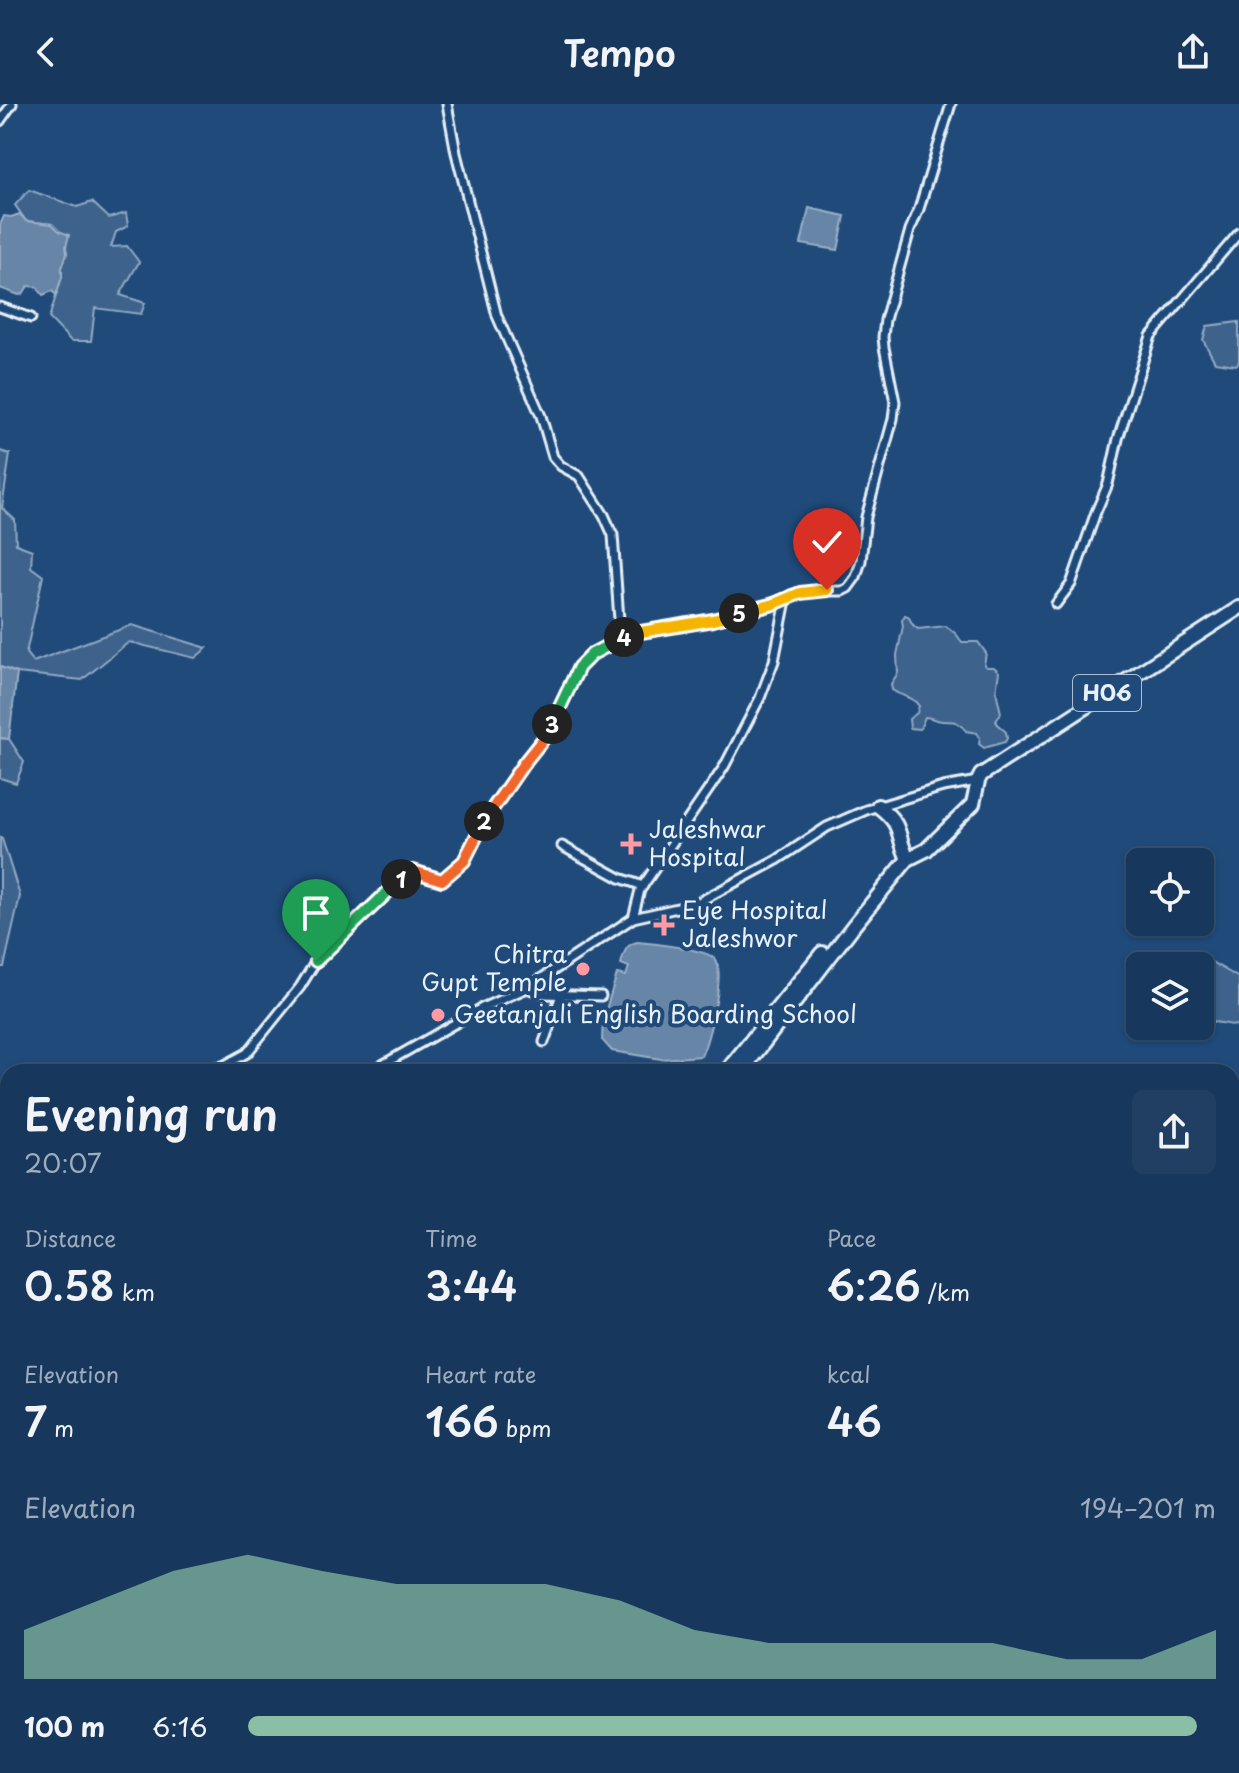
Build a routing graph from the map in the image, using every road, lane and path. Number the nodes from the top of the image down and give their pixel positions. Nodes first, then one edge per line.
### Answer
1 (12, 104) edge
2 (447, 104) edge
3 (951, 104) edge
4 (0, 121) edge
5 (1239, 233) edge
6 (0, 307) edge
7 (31, 318) dead end
8 (791, 595) junction
9 (1056, 604) dead end
10 (1239, 608) edge
11 (629, 634) junction
12 (1110, 691) dead end
13 (978, 781) junction
14 (878, 806) junction
15 (562, 846) dead end
16 (908, 859) junction
17 (643, 886) junction
18 (633, 918) junction
19 (854, 925) junction
20 (527, 988) junction
21 (561, 995) junction
22 (601, 996) dead end
23 (544, 1042) dead end
24 (227, 1064) edge
25 (384, 1064) edge
26 (732, 1064) edge
27 (747, 1064) edge

1 - 4 street
2 - 11 street
3 - 8 street
5 - 9 street
6 - 7 street
8 - 11 street
8 - 17 street
10 - 12 highway, H06
10 - 13 highway, H06
11 - 24 street
13 - 14 street
13 - 16 highway, H06
14 - 16 highway
14 - 18 street
15 - 17 street
16 - 19 highway, H06
17 - 18 street
18 - 20 street
19 - 26 highway, H06
19 - 27 highway, H06
20 - 21 street
20 - 25 street
21 - 22 street
21 - 23 street

